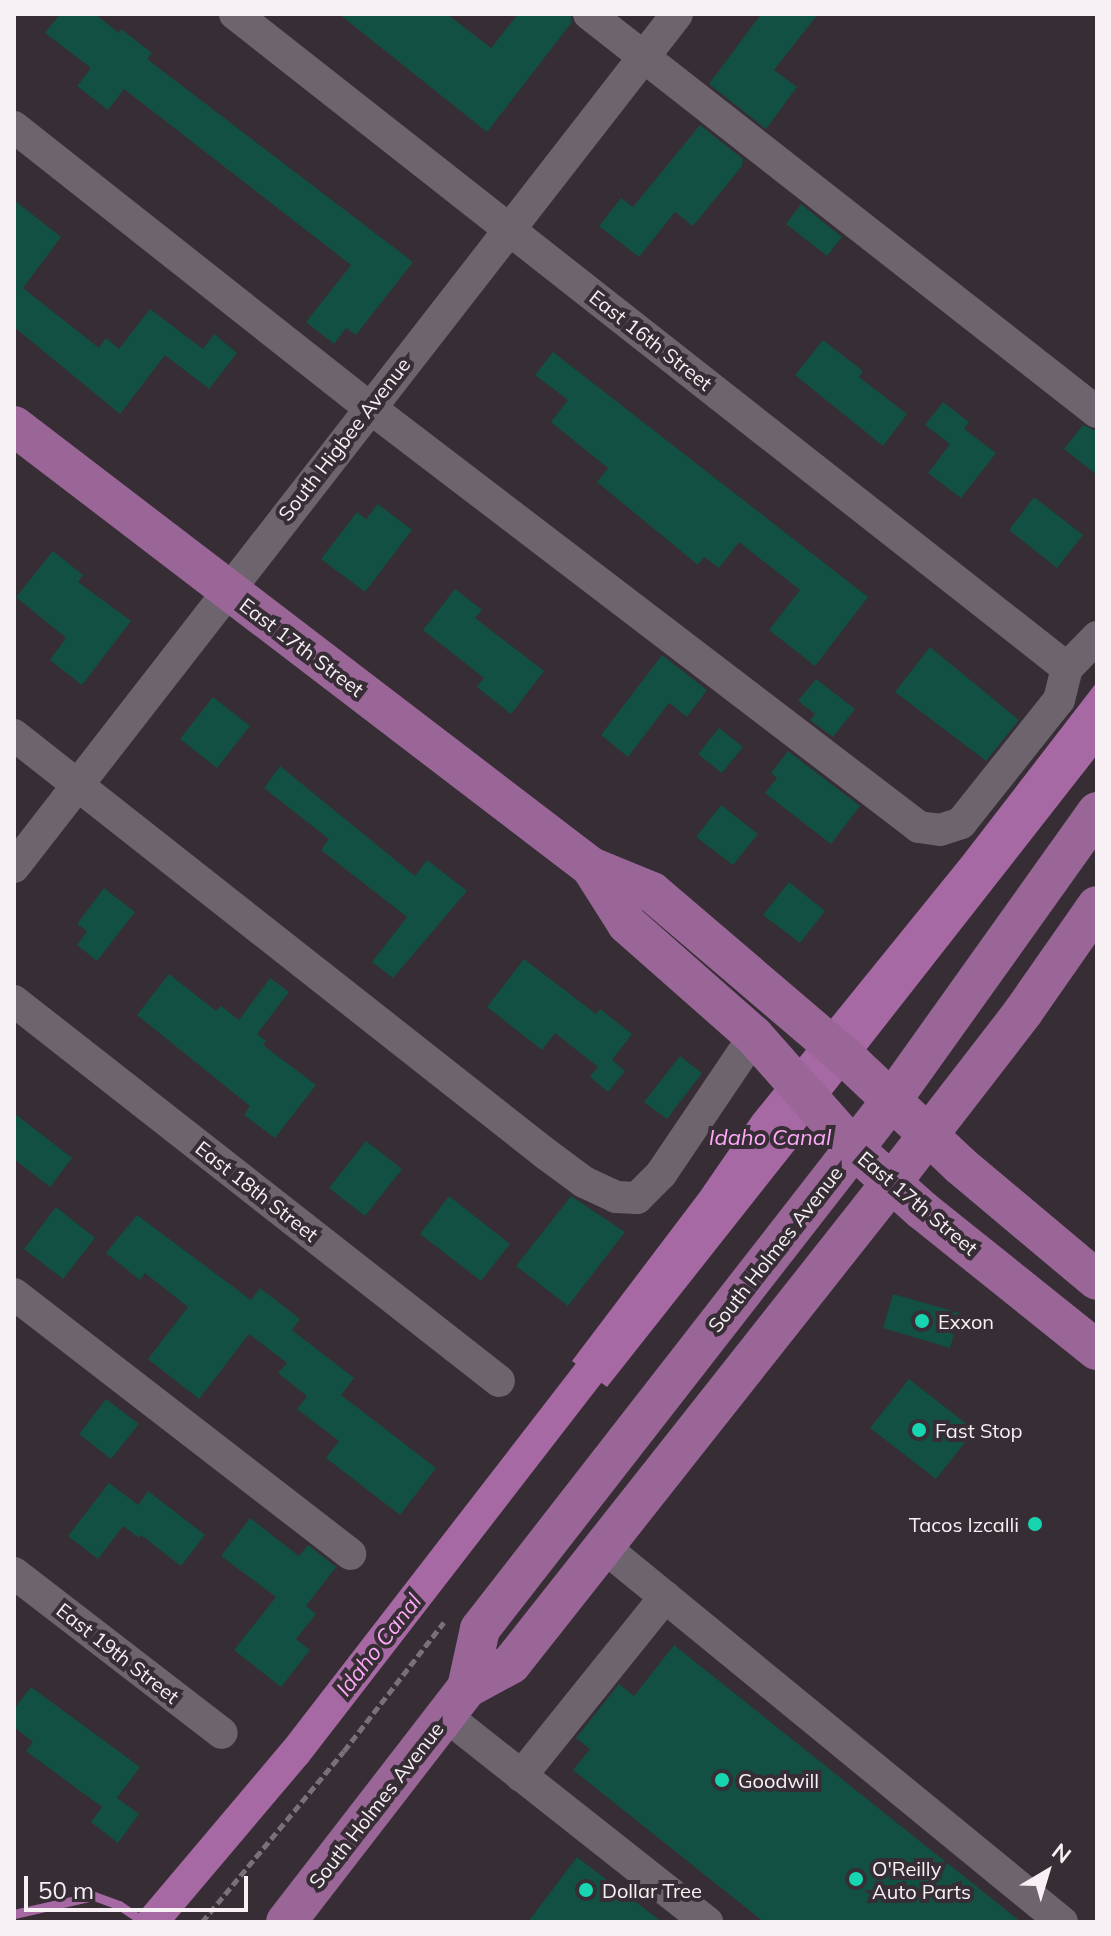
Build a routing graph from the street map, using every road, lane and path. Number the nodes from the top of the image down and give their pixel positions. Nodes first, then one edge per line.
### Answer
1 (235, 14) edge
2 (589, 14) edge
3 (677, 14) edge
4 (644, 55) junction
5 (14, 127) edge
6 (509, 228) junction
7 (369, 407) junction
8 (1097, 412) edge
9 (14, 426) edge
10 (226, 590) junction
11 (1097, 637) edge
12 (1067, 668) junction
13 (14, 735) edge
14 (77, 784) junction
15 (1097, 812) edge
16 (14, 867) edge
17 (591, 867) junction
18 (1097, 906) edge
19 (14, 1001) edge
20 (765, 1048) junction
21 (891, 1101) junction
22 (928, 1135) junction
23 (854, 1149) junction
24 (891, 1183) junction
25 (1097, 1280) edge
26 (14, 1294) edge
27 (1097, 1350) edge
28 (499, 1381) dead end
29 (604, 1547) junction
30 (350, 1554) dead end
31 (14, 1573) edge
32 (665, 1597) junction
33 (456, 1702) junction
34 (222, 1733) dead end
35 (521, 1776) junction
36 (294, 1919) edge
37 (707, 1922) edge
38 (1062, 1922) edge

1 - 6 street, East 16th Street
2 - 4 street
3 - 4 street, South Higbee Avenue
4 - 6 street, South Higbee Avenue
4 - 8 street
5 - 7 street
6 - 7 street, South Higbee Avenue
6 - 12 street, East 16th Street
7 - 10 street, South Higbee Avenue
7 - 12 street
9 - 10 main road, East 17th Street
10 - 14 street, South Higbee Avenue
10 - 17 main road, East 17th Street
11 - 12 street
13 - 14 street
14 - 16 street, South Higbee Avenue
14 - 20 street
15 - 21 main road, South Holmes Avenue
17 - 20 main road, East 17th Street
17 - 21 main road, East 17th Street
18 - 22 main road, South Holmes Avenue
19 - 28 street, East 18th Street
20 - 23 main road, East 17th Street
21 - 22 main road, East 17th Street
21 - 23 main road, South Holmes Avenue
22 - 24 main road, South Holmes Avenue
22 - 25 main road, East 17th Street
23 - 24 main road, East 17th Street
23 - 33 main road, South Holmes Avenue
24 - 27 main road, East 17th Street
24 - 29 main road, South Holmes Avenue
26 - 30 street
29 - 32 street
29 - 33 main road, South Holmes Avenue
31 - 34 street, East 19th Street
32 - 35 street
32 - 38 street
33 - 35 street
33 - 36 main road, South Holmes Avenue
35 - 37 street

